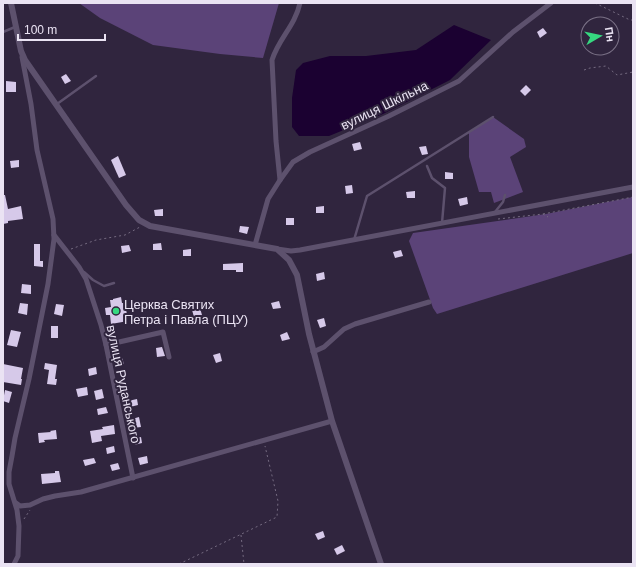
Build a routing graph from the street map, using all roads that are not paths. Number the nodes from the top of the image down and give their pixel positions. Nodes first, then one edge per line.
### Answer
1 (11, 3) edge
2 (300, 3) edge
3 (551, 3) edge
4 (16, 26) junction
5 (3, 32) edge
6 (21, 51) junction
7 (96, 76) dead end
8 (56, 104) junction
9 (493, 117) dead end
10 (427, 166) dead end
11 (280, 180) junction
12 (633, 187) edge
13 (505, 195) dead end
14 (493, 216) junction
15 (442, 224) junction
16 (54, 235) junction
17 (354, 240) junction
18 (255, 245) junction
19 (277, 249) junction
20 (80, 267) junction
21 (114, 283) dead end
22 (429, 302) dead end
23 (106, 344) junction
24 (313, 352) junction
25 (170, 357) dead end
26 (332, 421) junction
27 (133, 478) junction
28 (3, 484) edge
29 (9, 484) junction
30 (16, 503) junction
31 (14, 564) edge
32 (381, 564) edge

1 - 4 street
2 - 11 street
3 - 11 street, вулиця Шкільна
4 - 5 lane
4 - 6 street
6 - 8 street
6 - 16 street
7 - 8 lane
8 - 18 street
9 - 17 lane
10 - 15 lane
11 - 18 street, вулиця Шкільна
12 - 14 street
13 - 14 lane
14 - 15 street
15 - 17 street
16 - 20 street, вулиця Руданського
16 - 29 street
17 - 19 street
18 - 19 street
19 - 24 street
20 - 21 lane
20 - 23 street, вулиця Руданського
22 - 24 street
23 - 25 street
23 - 27 street, вулиця Руданського
24 - 26 street
26 - 27 street
26 - 32 street
27 - 30 street
28 - 29 street
29 - 30 street
30 - 31 street

